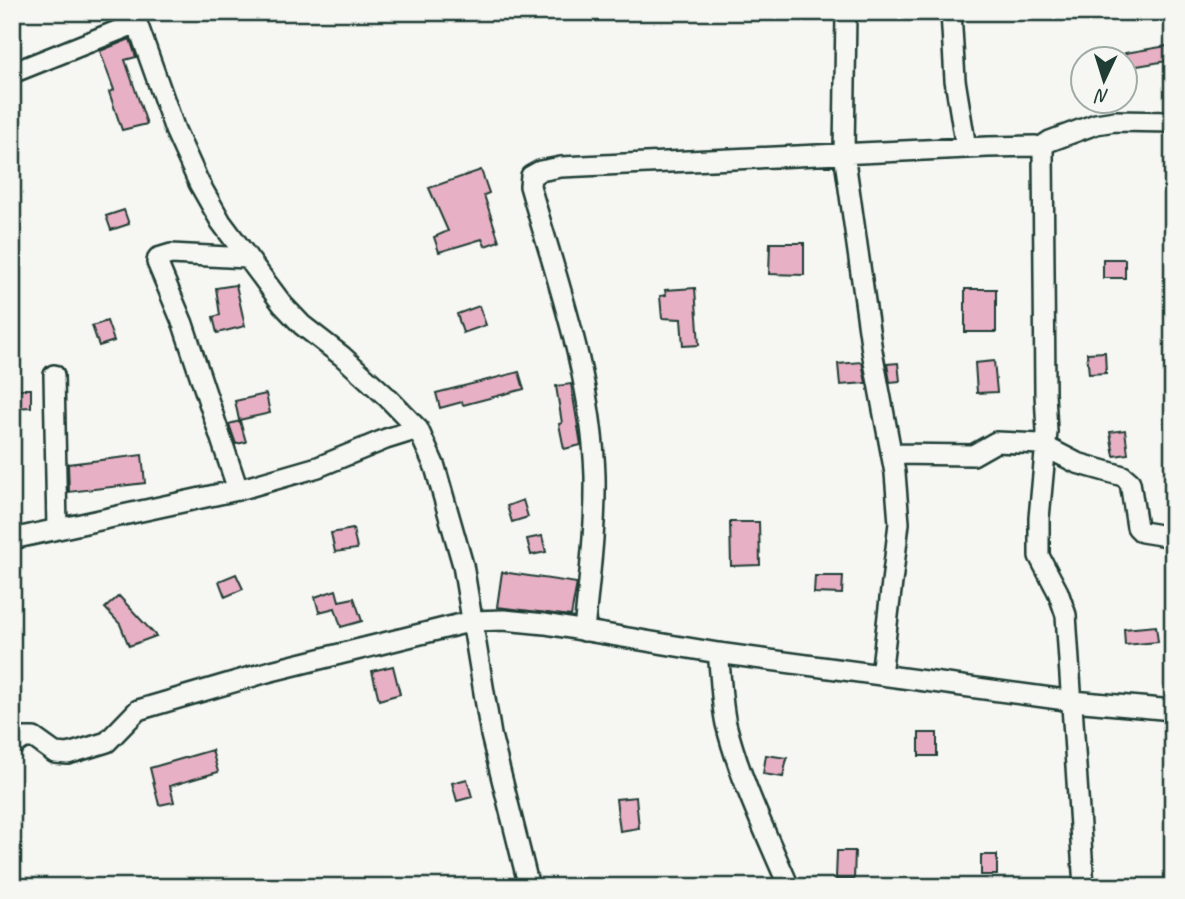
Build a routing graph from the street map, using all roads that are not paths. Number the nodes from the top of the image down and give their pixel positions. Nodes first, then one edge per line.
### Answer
1 (846, 12) edge
2 (951, 12) edge
3 (134, 18) edge
4 (12, 73) edge
5 (1173, 122) edge
6 (966, 148) junction
7 (1043, 150) junction
8 (844, 153) junction
9 (247, 258) junction
10 (54, 375) dead end
11 (418, 429) junction
12 (1047, 449) junction
13 (892, 454) junction
14 (238, 490) junction
15 (57, 529) junction
16 (1173, 537) edge
17 (12, 539) edge
18 (473, 621) junction
19 (584, 631) junction
20 (718, 653) junction
21 (881, 675) junction
22 (1073, 701) junction
23 (1173, 710) edge
24 (12, 746) edge
25 (529, 887) edge
26 (789, 887) edge
27 (1084, 887) edge

1 - 8 street
2 - 6 street
3 - 4 street
3 - 9 street
5 - 7 street
6 - 7 street
6 - 8 street
7 - 12 street
8 - 13 street
8 - 19 street
9 - 11 street
9 - 14 street
10 - 15 street
11 - 14 street
11 - 18 street
12 - 13 street
12 - 16 street
12 - 22 street
13 - 21 street
14 - 15 street
15 - 17 street
18 - 19 street
18 - 24 street
18 - 25 street
19 - 20 street
20 - 21 street
20 - 26 street
21 - 22 street
22 - 23 street
22 - 27 street

